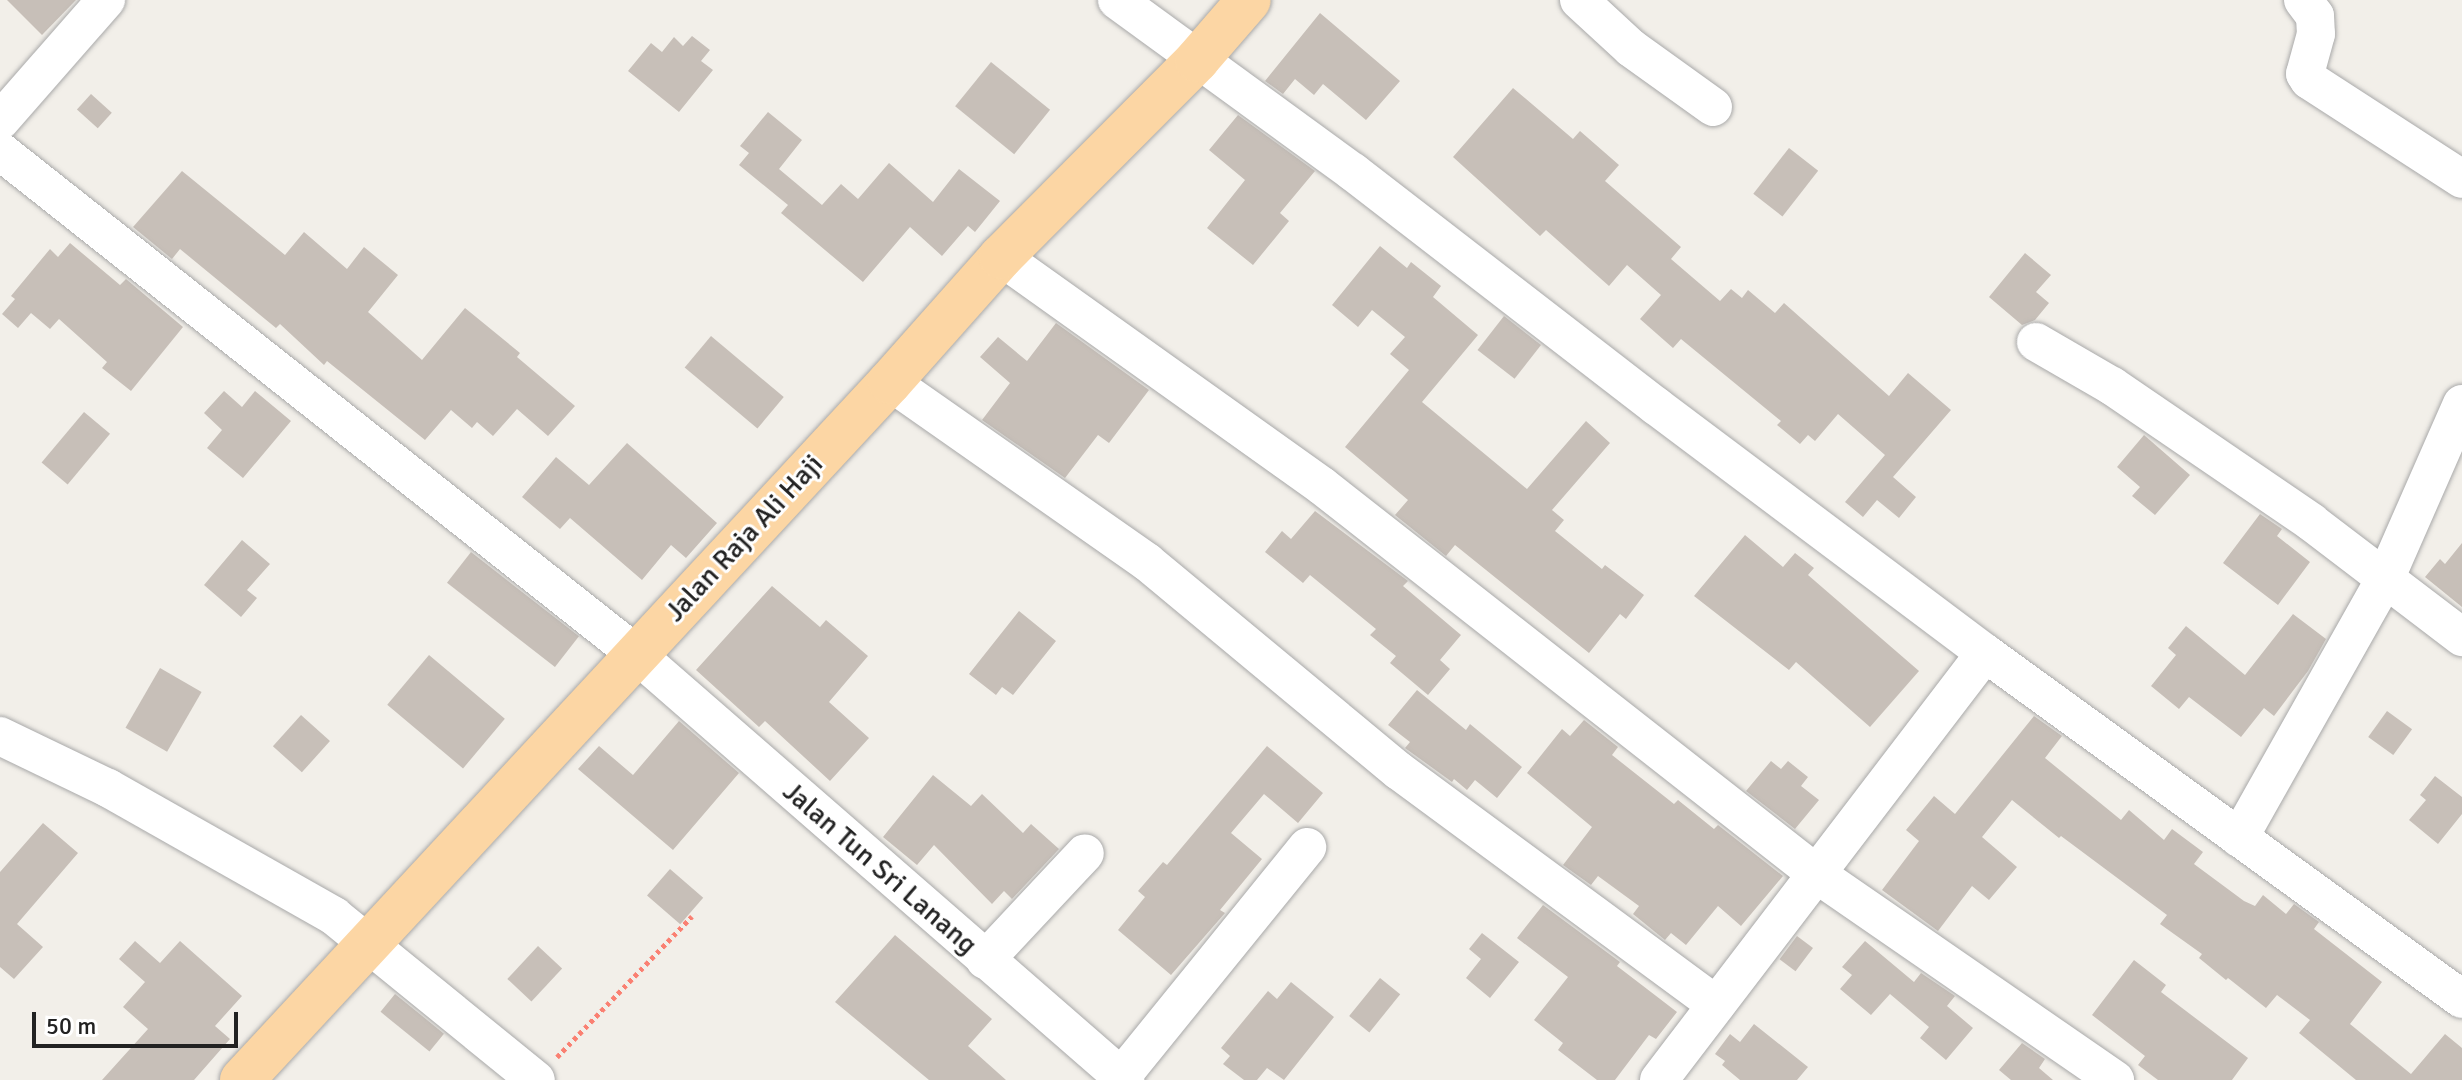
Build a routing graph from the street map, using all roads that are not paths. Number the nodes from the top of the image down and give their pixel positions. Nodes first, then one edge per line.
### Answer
1 (106, 0) edge
2 (1117, 0) edge
3 (1249, 0) edge
4 (1579, 0) edge
5 (2303, 0) edge
6 (1197, 60) junction
7 (1713, 107) dead end
8 (0, 121) edge
9 (0, 151) edge
10 (2462, 179) edge
11 (1001, 257) junction
12 (2036, 342) dead end
13 (890, 382) junction
14 (2457, 430) edge
15 (2386, 577) junction
16 (2462, 637) edge
17 (1985, 653) junction
18 (636, 654) junction
19 (0, 736) edge
20 (2239, 838) junction
21 (1307, 847) dead end
22 (1085, 853) dead end
23 (1818, 875) junction
24 (383, 928) junction
25 (985, 960) junction
26 (2462, 999) edge
27 (1716, 1005) junction
28 (541, 1074) edge
29 (1123, 1078) edge
30 (242, 1080) edge
31 (1659, 1080) edge
32 (2115, 1080) edge

1 - 8 street
2 - 6 street
3 - 6 main road, Jalan Raja Ali Haji
4 - 7 street
5 - 10 street
6 - 11 main road, Jalan Raja Ali Haji
6 - 17 street
9 - 18 street, Jalan Tun Sri Lanang
11 - 13 main road, Jalan Raja Ali Haji
11 - 23 street
12 - 15 street
13 - 18 main road, Jalan Raja Ali Haji
13 - 27 street
14 - 15 street
15 - 16 street
15 - 20 street
17 - 20 street
17 - 23 street
18 - 24 main road, Jalan Raja Ali Haji
18 - 25 street, Jalan Tun Sri Lanang
19 - 24 street
20 - 26 street
21 - 29 street
22 - 25 street
23 - 27 street
23 - 32 street
24 - 28 street
24 - 30 main road, Jalan Raja Ali Haji
25 - 29 street, Jalan Tun Sri Lanang
27 - 31 street

